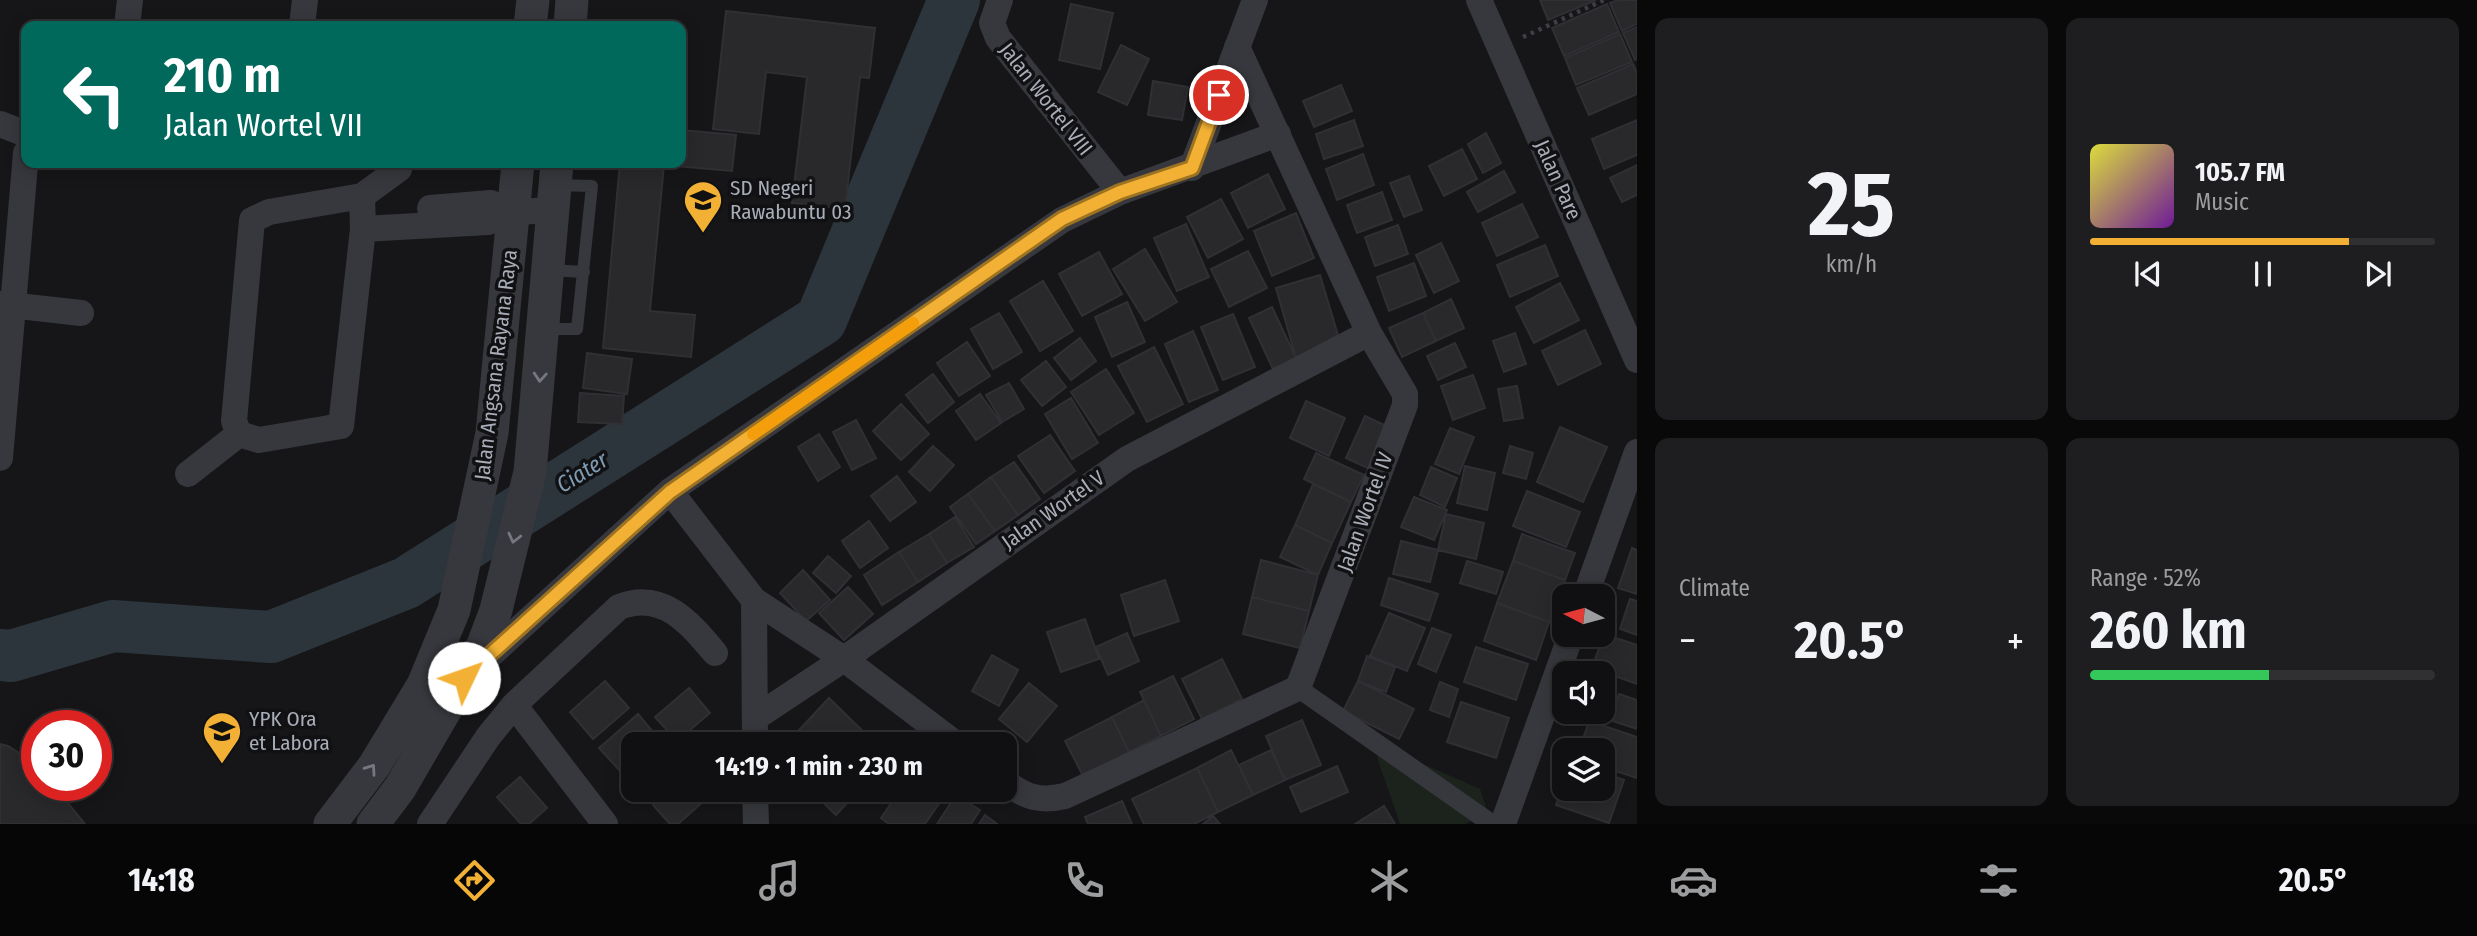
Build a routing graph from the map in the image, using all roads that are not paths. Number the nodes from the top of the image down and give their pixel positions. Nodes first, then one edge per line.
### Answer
1 (130, 0) edge
2 (305, 0) edge
3 (533, 0) edge
4 (572, 0) edge
5 (1000, 0) edge
6 (1255, 0) edge
7 (1479, 0) edge
8 (128, 21) edge
9 (303, 21) edge
10 (531, 21) edge
11 (570, 21) edge
12 (1237, 47) junction
13 (1210, 119) junction
14 (0, 124) edge
15 (21, 132) edge
16 (1278, 134) junction
17 (1235, 151) junction
18 (24, 168) edge
19 (518, 168) edge
20 (1192, 168) junction
21 (399, 169) dead end
22 (556, 186) edge
23 (1120, 192) junction
24 (363, 212) junction
25 (514, 212) junction
26 (549, 270) junction
27 (584, 272) junction
28 (8, 305) edge
29 (81, 313) dead end
30 (543, 329) junction
31 (1369, 333) junction
32 (1637, 360) edge
33 (239, 434) junction
34 (1637, 452) edge
35 (0, 458) edge
36 (188, 474) dead end
37 (670, 492) junction
38 (1590, 584) edge
39 (754, 600) junction
40 (1566, 648) edge
41 (715, 653) dead end
42 (844, 659) junction
43 (464, 678) junction
44 (1298, 688) junction
45 (514, 705) junction
46 (755, 731) edge
47 (940, 732) edge
48 (1017, 790) edge
49 (755, 802) edge
50 (330, 824) edge
51 (373, 824) edge
52 (430, 824) edge
53 (605, 824) edge
54 (756, 824) edge
55 (1492, 824) edge
56 (1503, 824) edge

1 - 8 street
2 - 9 street
3 - 10 street
4 - 11 street
5 - 23 street, Jalan Wortel VIII
6 - 12 street
7 - 32 street, Jalan Pare
12 - 13 street
12 - 16 street, Jalan Wortel IV
13 - 17 street
13 - 20 street
14 - 15 street
16 - 17 street
16 - 31 street, Jalan Wortel IV
17 - 20 street
18 - 28 street
19 - 25 street, Jalan Angsana Rayana Raya
20 - 23 street
21 - 24 street
22 - 25 street
22 - 26 street, Jalan Angsana Rayana Raya
22 - 27 lane
23 - 37 street
24 - 25 street
24 - 33 street
24 - 33 street
50 -> 25 street, Jalan Angsana Rayana Raya
26 - 27 lane
26 - 30 street, Jalan Angsana Rayana Raya
27 - 30 lane
28 - 29 street
28 - 35 street
30 -> 43 street, Jalan Angsana Rayana Raya
31 - 42 street, Jalan Wortel V
31 - 44 street, Jalan Wortel IV
33 - 36 street
34 - 38 street
37 - 39 street
37 - 43 street
39 - 42 street
39 - 46 street
40 - 56 street
41 - 45 street
42 - 46 street, Jalan Wortel V
42 - 47 street
43 - 51 street, Jalan Angsana Rayana Raya
44 - 48 street
44 - 55 street
45 - 52 street
45 - 53 street
49 - 54 street

